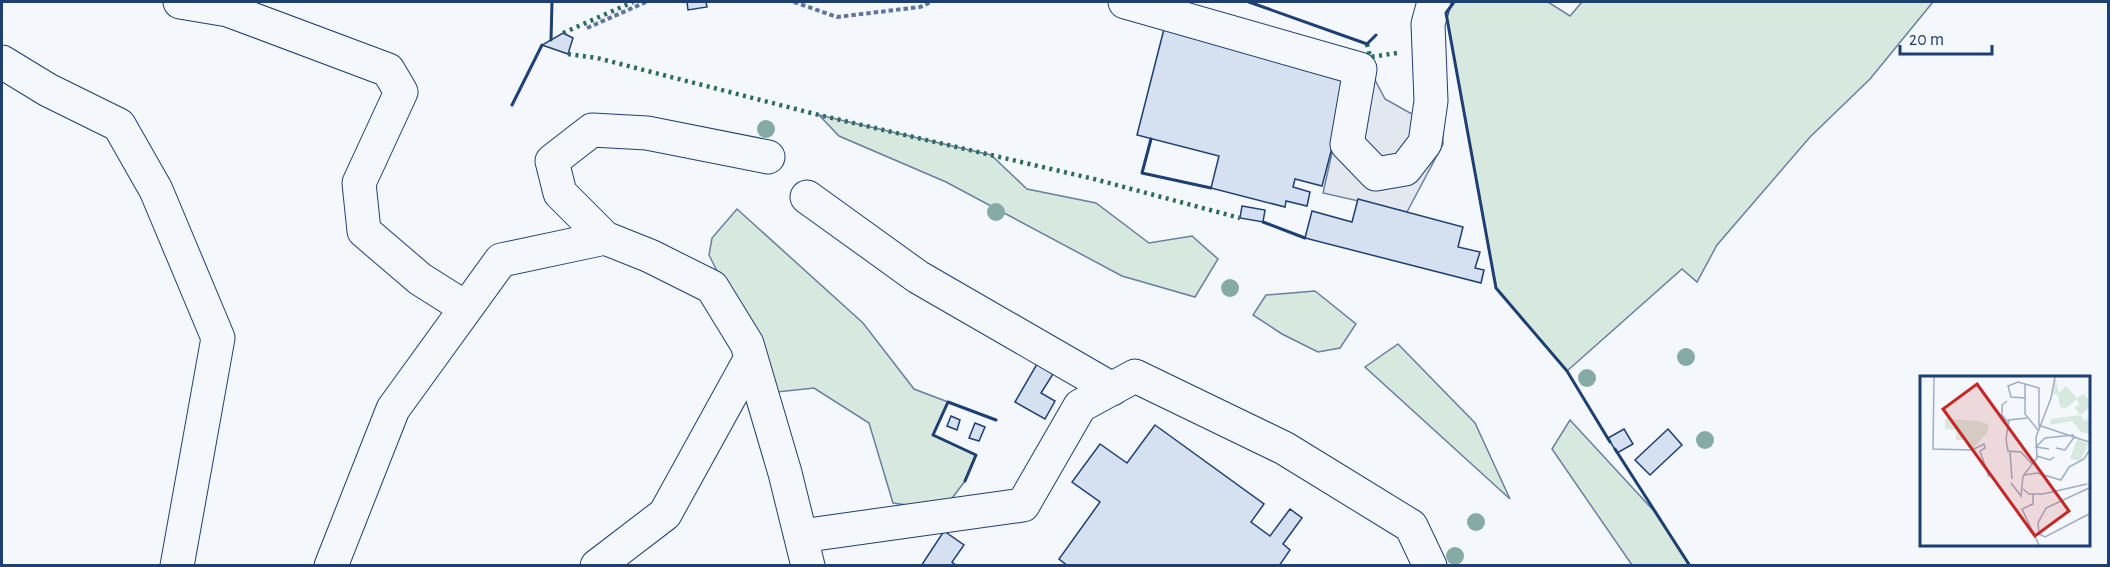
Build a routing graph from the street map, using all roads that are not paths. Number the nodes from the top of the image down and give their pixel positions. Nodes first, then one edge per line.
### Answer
1 (180, 2) edge
2 (1125, 2) edge
3 (1434, 2) edge
4 (2, 62) edge
5 (768, 157) dead end
6 (807, 197) dead end
7 (605, 238) junction
8 (466, 308) junction
9 (751, 358) junction
10 (1112, 388) junction
11 (804, 551) edge
12 (177, 566) edge
13 (331, 566) edge
14 (597, 566) edge
15 (1430, 566) edge

1 - 8 lane
2 - 3 lane
4 - 12 lane
5 - 7 lane
6 - 10 lane
7 - 8 lane
7 - 9 lane
8 - 13 lane
9 - 11 lane
9 - 14 lane
10 - 11 lane
10 - 15 lane

